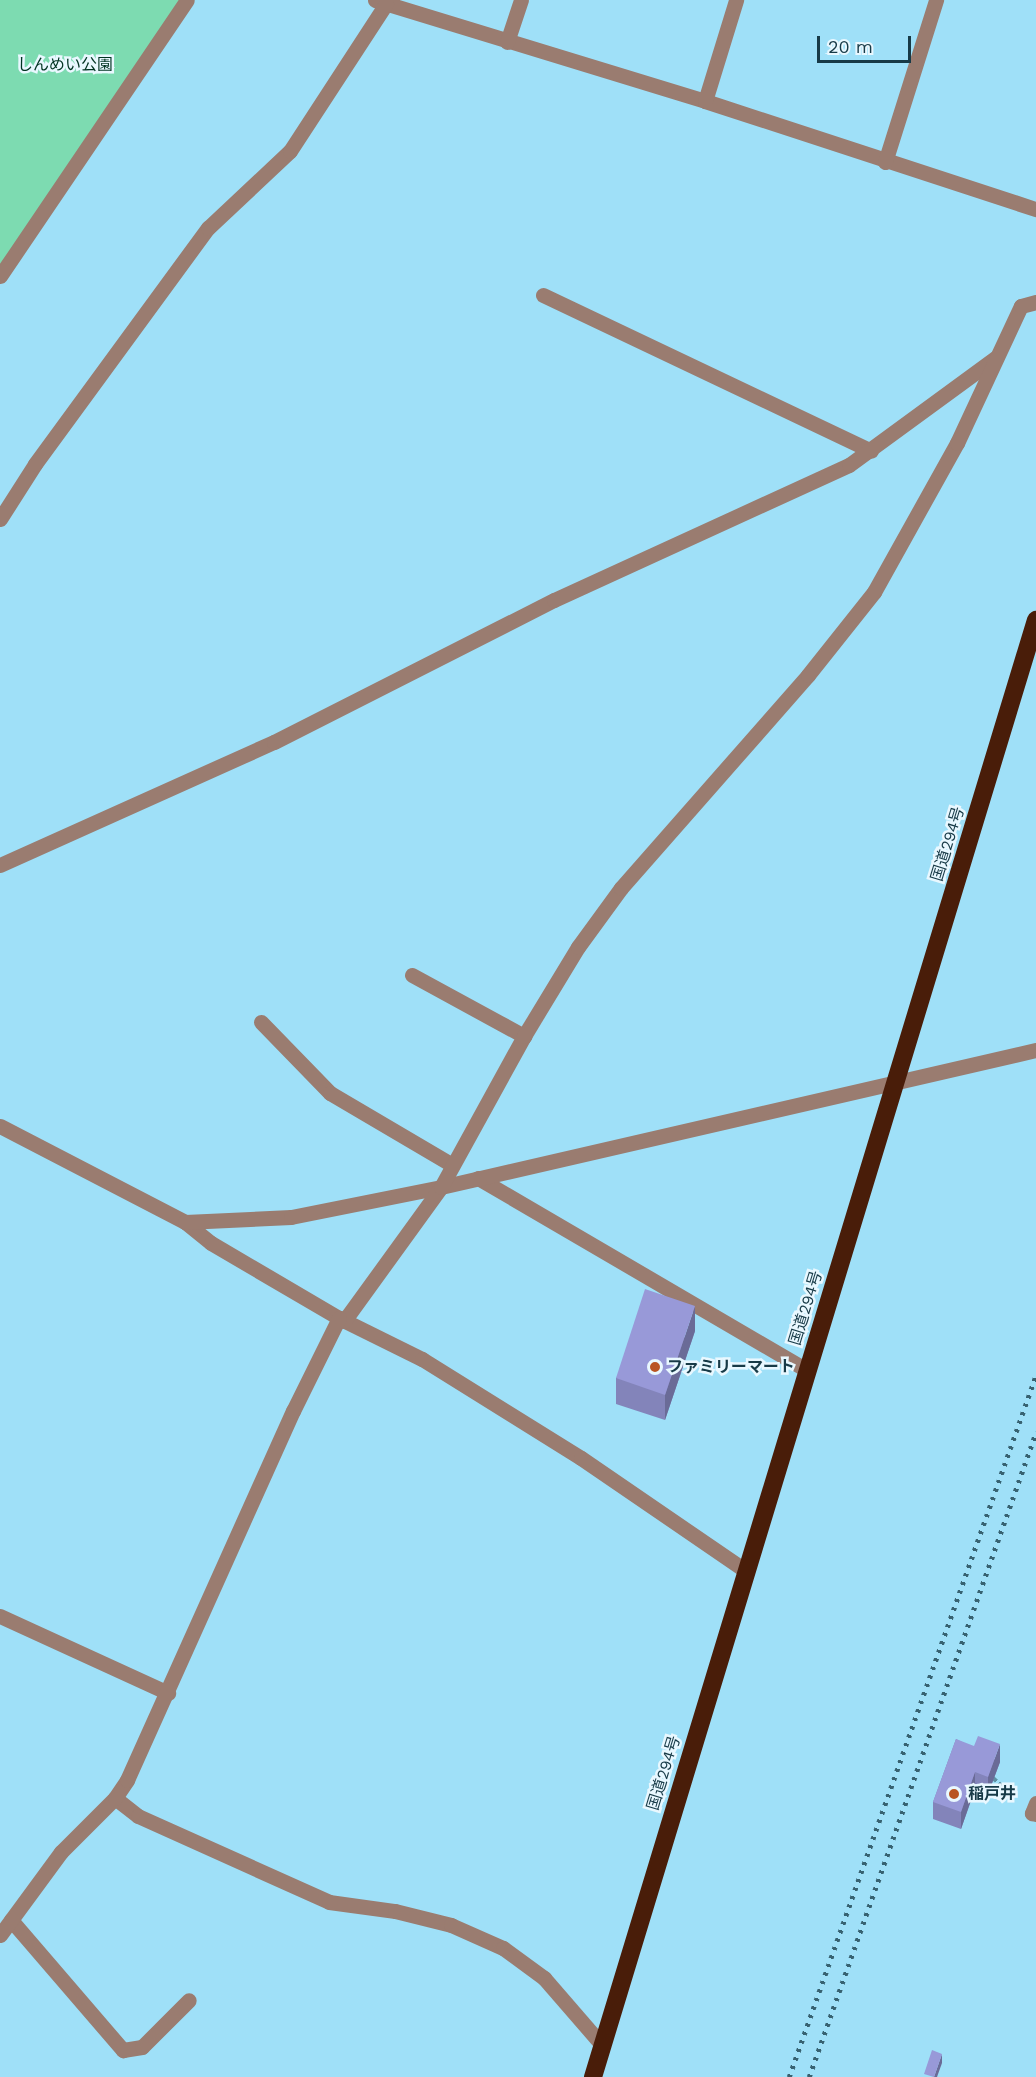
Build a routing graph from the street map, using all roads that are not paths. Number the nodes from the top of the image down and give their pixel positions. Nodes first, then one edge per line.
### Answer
1 (187, 0) edge
2 (521, 0) edge
3 (736, 0) edge
4 (936, 0) edge
5 (381, 2) edge
6 (507, 42) junction
7 (705, 100) junction
8 (885, 162) junction
9 (1036, 209) edge
10 (0, 276) edge
11 (543, 295) dead end
12 (1036, 302) edge
13 (997, 356) junction
14 (871, 451) junction
15 (0, 519) edge
16 (1036, 620) edge
17 (0, 865) edge
18 (412, 975) dead end
19 (261, 1022) dead end
20 (524, 1036) junction
21 (1036, 1050) edge
22 (897, 1084) junction
23 (0, 1126) edge
24 (453, 1165) junction
25 (478, 1179) junction
26 (441, 1187) junction
27 (185, 1222) junction
28 (341, 1319) junction
29 (807, 1371) junction
30 (746, 1571) junction
31 (0, 1616) edge
32 (168, 1693) junction
33 (115, 1798) junction
34 (1036, 1803) edge
35 (1036, 1814) edge
36 (10, 1920) junction
37 (0, 1935) edge
38 (189, 2000) dead end
39 (602, 2045) junction
40 (593, 2077) edge

1 - 10 street
2 - 6 street
3 - 7 street
4 - 8 street
5 - 6 street
5 - 15 street
6 - 7 street
7 - 8 street
8 - 9 street
11 - 14 street
12 - 13 street
13 - 14 street
13 - 20 street
14 - 17 street
16 - 22 highway, 国道294号
18 - 20 street
19 - 24 street
20 - 24 street
21 - 22 street
22 - 25 street
22 - 29 highway, 国道294号
23 - 27 street
24 - 26 street
25 - 26 street
25 - 29 street
26 - 27 street
26 - 28 street
27 - 28 street
28 - 30 street
28 - 32 street
29 - 30 highway, 国道294号
30 - 39 highway, 国道294号
31 - 32 street
32 - 33 street
33 - 36 street
33 - 39 street
34 - 35 street
36 - 37 street
36 - 38 street
39 - 40 highway, 国道294号

